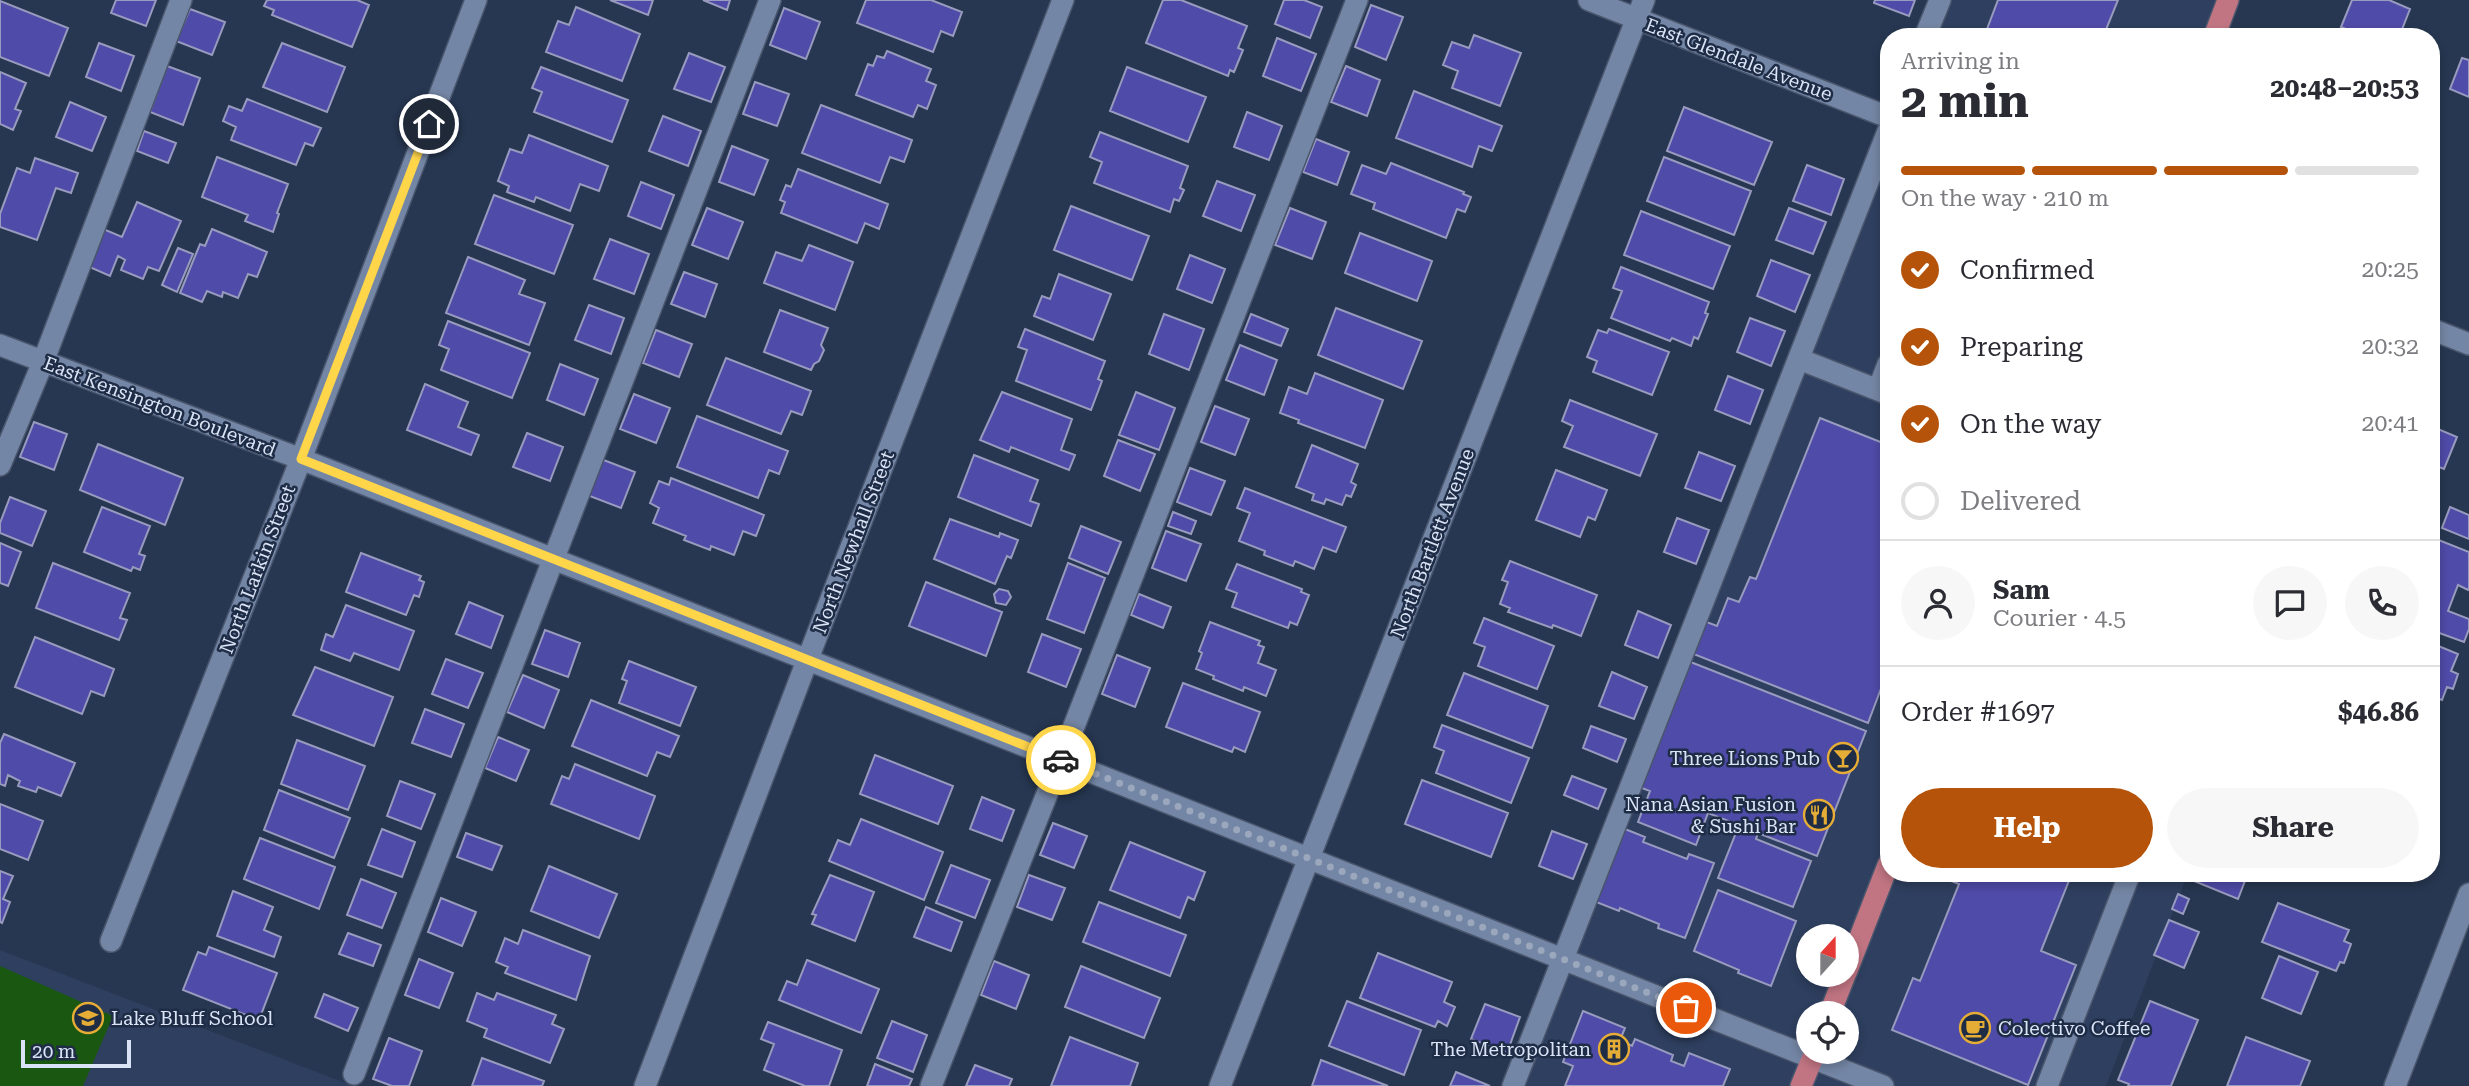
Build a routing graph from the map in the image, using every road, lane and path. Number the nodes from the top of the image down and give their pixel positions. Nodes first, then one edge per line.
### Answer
1 (181, 0) edge
2 (476, 0) edge
3 (771, 0) edge
4 (1063, 0) edge
5 (1357, 0) edge
6 (1589, 0) edge
7 (1940, 0) edge
8 (2228, 0) edge
9 (1641, 10) edge
10 (1929, 28) edge
11 (2217, 28) edge
12 (1880, 114) edge
13 (1880, 151) edge
14 (2440, 333) edge
15 (2469, 344) edge
16 (0, 345) edge
17 (1799, 359) junction
18 (43, 362) junction
19 (1880, 391) edge
20 (301, 459) junction
21 (0, 466) edge
22 (554, 560) junction
23 (807, 661) junction
24 (1061, 760) junction
25 (1309, 858) junction
26 (1881, 882) edge
27 (2127, 882) edge
28 (2469, 894) edge
29 (1859, 940) edge
30 (111, 941) dead end
31 (1563, 960) junction
32 (1796, 1048) edge
33 (1810, 1064) edge
34 (1834, 1064) edge
35 (354, 1074) dead end
36 (645, 1086) edge
37 (931, 1086) edge
38 (1220, 1086) edge
39 (1513, 1086) edge
40 (1801, 1086) edge
41 (1883, 1086) edge
42 (2048, 1086) edge
43 (2395, 1086) edge

1 - 18 street
2 - 20 street, North Larkin Street
3 - 22 street
4 - 23 street, North Newhall Street
5 - 24 street
6 - 9 street, East Glendale Avenue
7 - 10 street
8 - 11 main road
9 - 12 street, East Glendale Avenue
9 - 25 street, North Bartlett Avenue
13 - 17 street
14 - 15 street
16 - 18 street, East Kensington Boulevard
17 - 19 street
17 - 31 street
18 - 20 street, East Kensington Boulevard
18 - 21 street
20 - 22 street, East Kensington Boulevard
20 - 30 street, North Larkin Street
22 - 23 street, East Kensington Boulevard
22 - 35 street
23 - 24 street, East Kensington Boulevard
23 - 36 street, North Newhall Street
24 - 25 street, East Kensington Boulevard
24 - 37 street
25 - 31 street, East Kensington Boulevard
25 - 38 street, North Bartlett Avenue
26 - 29 main road
27 - 42 street
28 - 43 street
31 - 32 street, East Kensington Boulevard
31 - 39 street
33 - 40 main road
34 - 41 street, East Kensington Boulevard

